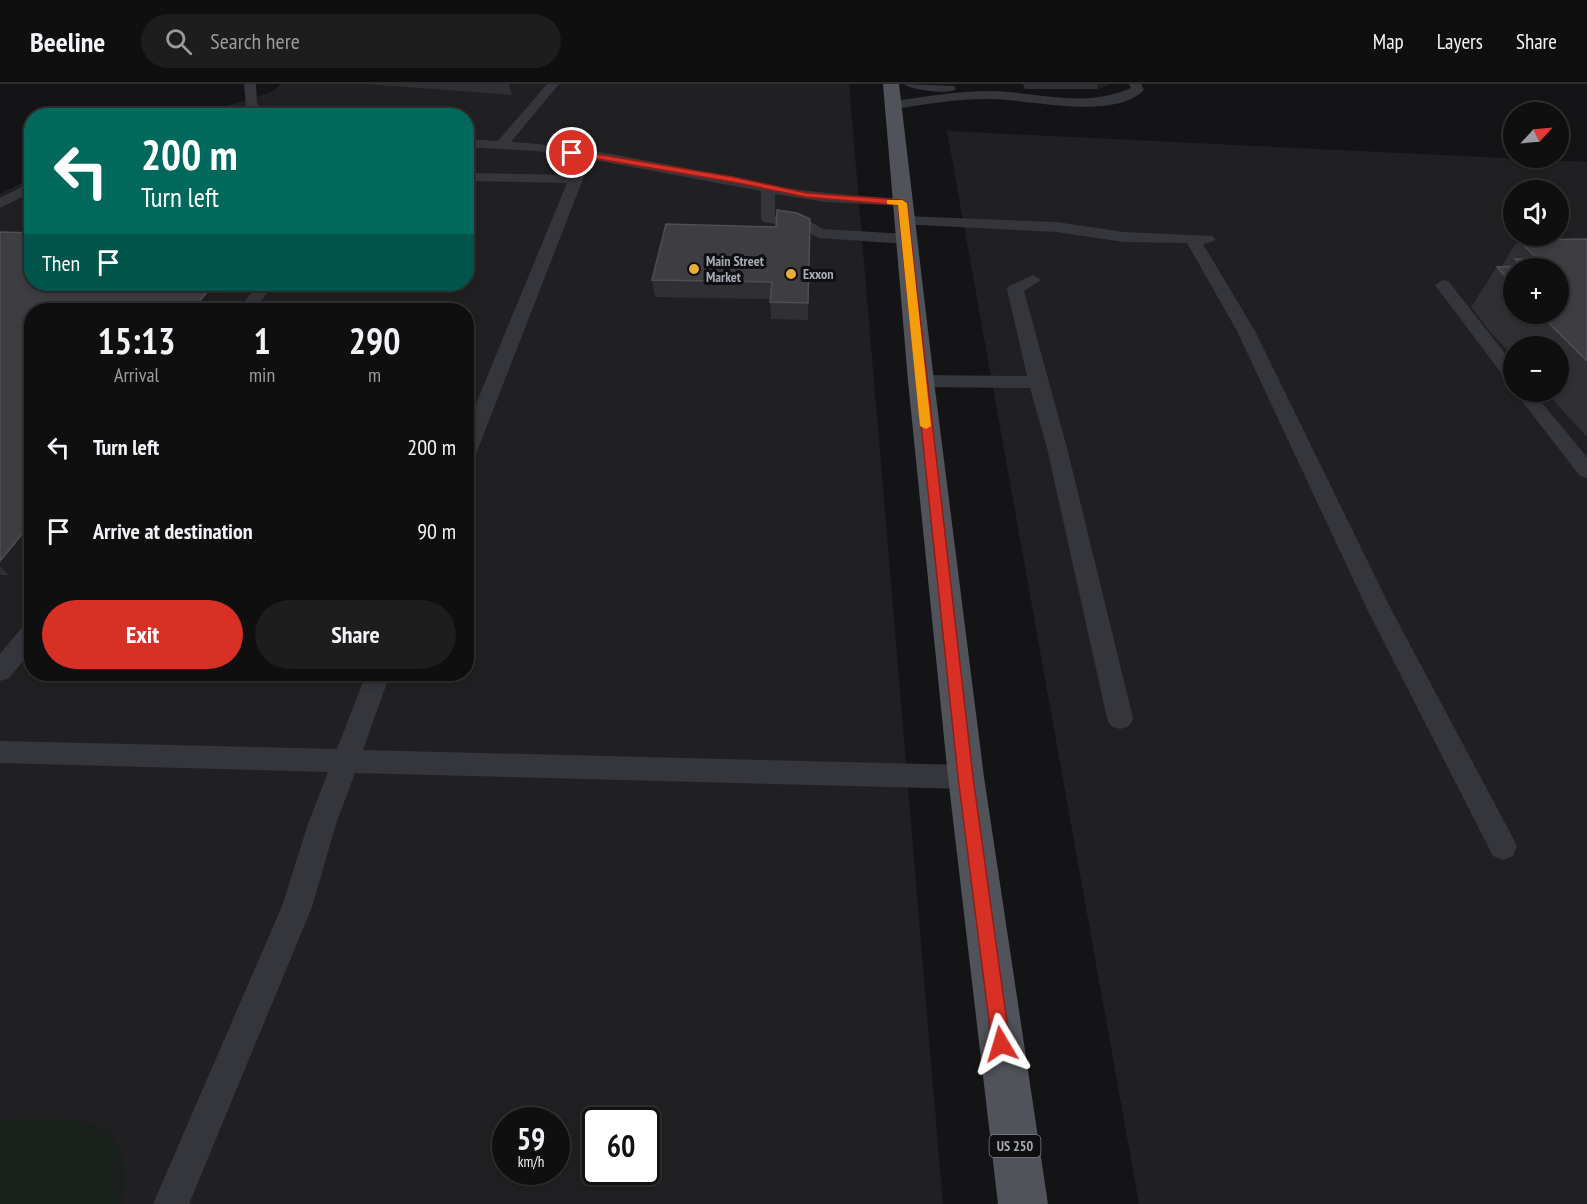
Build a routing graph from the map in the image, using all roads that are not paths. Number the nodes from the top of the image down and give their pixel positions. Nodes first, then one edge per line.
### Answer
1 (250, 84) edge
2 (553, 84) edge
3 (891, 84) edge
4 (910, 84) edge
5 (1135, 84) edge
6 (982, 95) junction
7 (893, 105) junction
8 (256, 108) edge
9 (474, 143) edge
10 (502, 144) junction
11 (590, 155) junction
12 (474, 177) edge
13 (576, 178) junction
14 (768, 188) junction
15 (24, 190) edge
16 (0, 204) edge
17 (904, 221) junction
18 (1033, 280) dead end
19 (1443, 285) dead end
20 (261, 291) edge
21 (251, 303) edge
22 (1503, 364) edge
23 (921, 381) junction
24 (1038, 382) junction
25 (1532, 402) edge
26 (474, 434) edge
27 (1587, 471) edge
28 (24, 642) edge
29 (0, 671) edge
30 (375, 681) edge
31 (1120, 718) dead end
32 (0, 752) edge
33 (345, 762) junction
34 (966, 777) junction
35 (1503, 848) dead end
36 (171, 1204) edge
37 (1023, 1204) edge

1 - 8 lane
2 - 10 lane
3 - 7 main road, US 250
4 - 6 lane
5 - 6 lane
6 - 7 lane
7 - 17 main road, US 250
9 - 10 lane
10 - 11 lane
11 - 13 lane
11 - 14 lane
12 - 13 lane
13 - 26 lane
14 - 17 lane
14 - 17 lane
15 - 16 lane
17 - 23 main road, US 250
17 - 35 lane
18 - 24 lane
19 - 22 lane
20 - 21 lane
23 - 24 lane
23 - 34 main road, US 250
24 - 31 lane
25 - 27 lane
28 - 29 lane
30 - 33 lane
32 - 33 lane
33 - 34 lane
33 - 36 lane
34 - 37 main road, US 250

